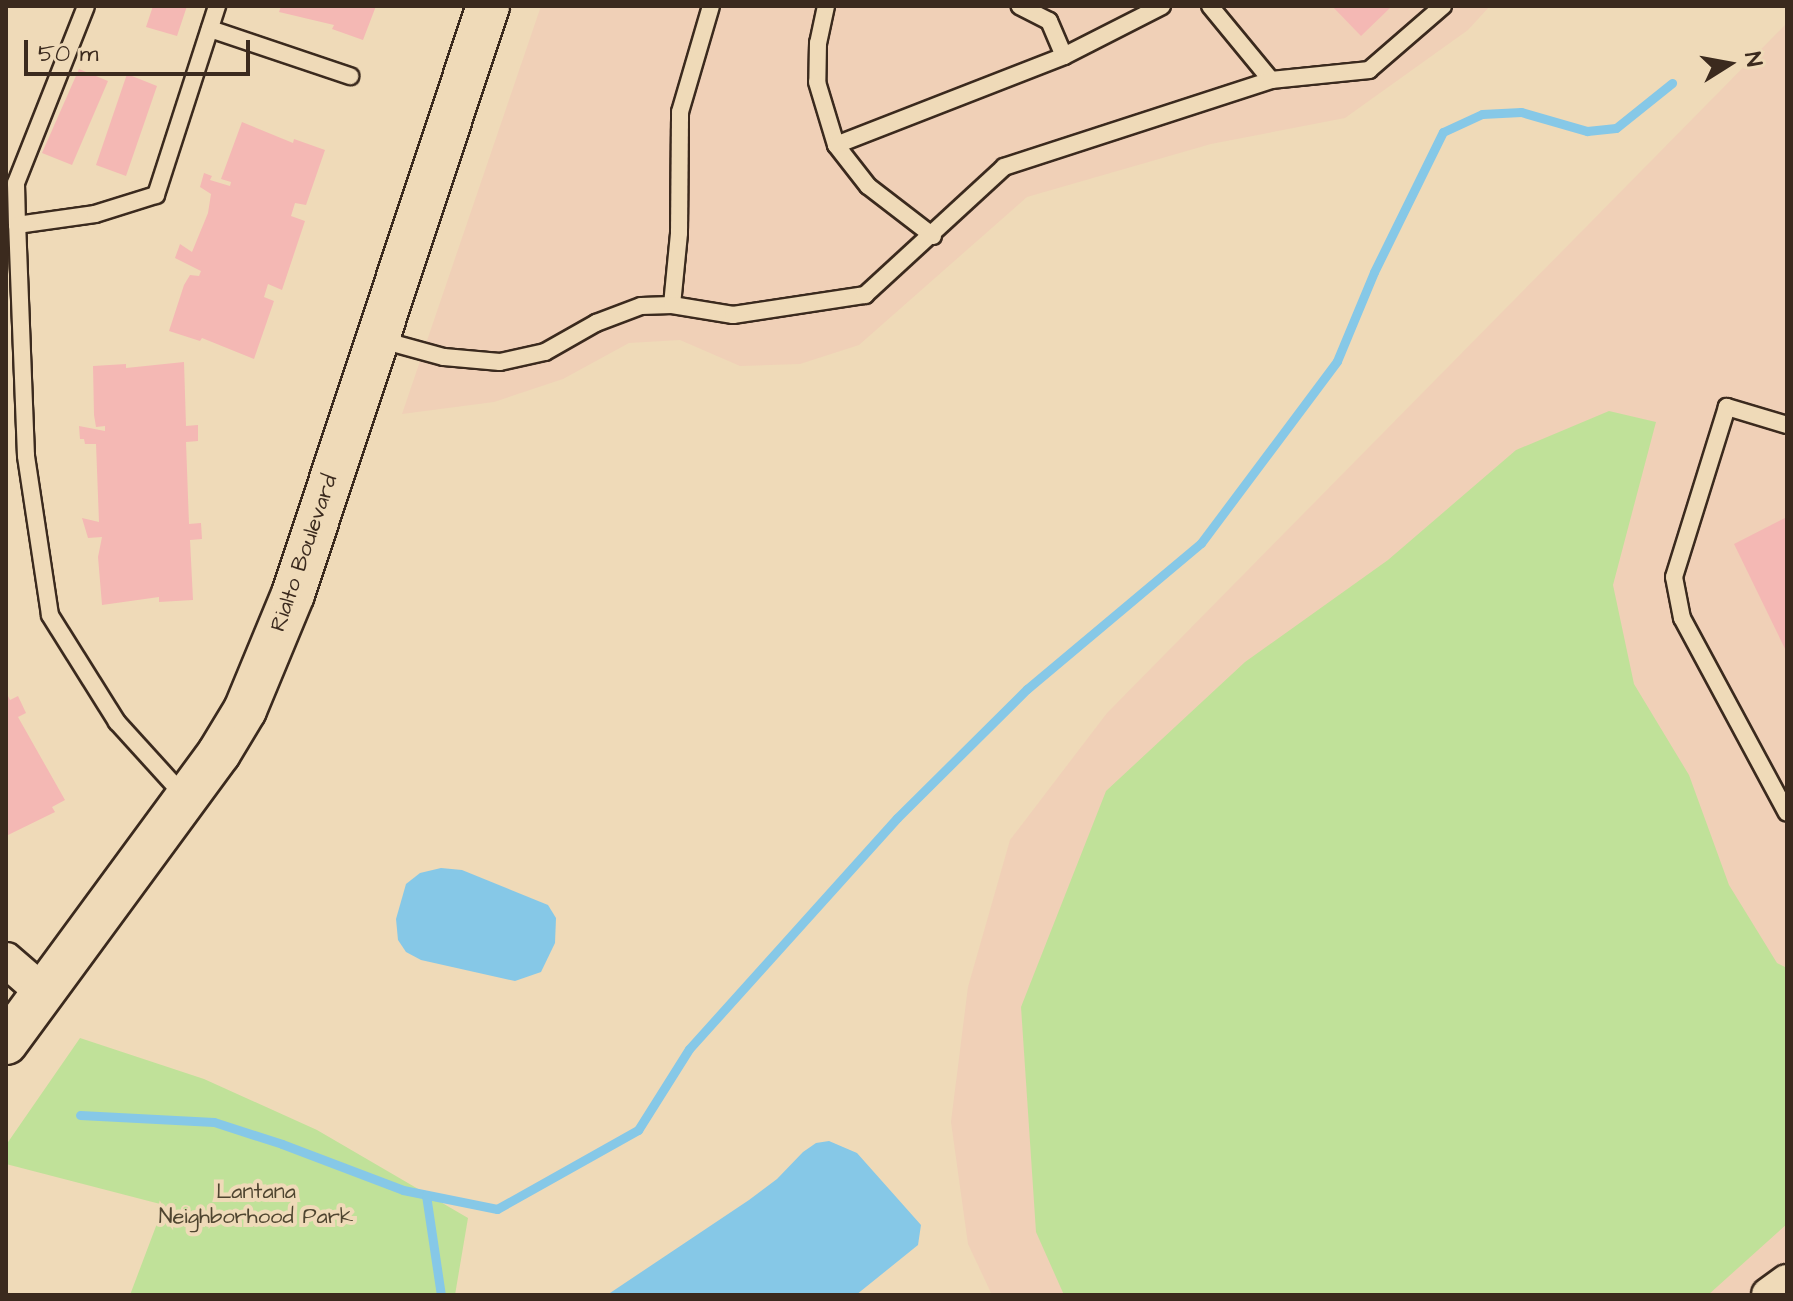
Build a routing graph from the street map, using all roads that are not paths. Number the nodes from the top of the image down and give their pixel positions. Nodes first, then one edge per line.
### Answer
1 (86, 6) edge
2 (217, 6) edge
3 (488, 6) edge
4 (711, 6) edge
5 (826, 6) edge
6 (1020, 6) edge
7 (1162, 6) edge
8 (1210, 6) edge
9 (1443, 6) edge
10 (210, 29) junction
11 (1064, 56) junction
12 (350, 76) dead end
13 (1271, 80) junction
14 (836, 145) junction
15 (17, 225) junction
16 (933, 236) junction
17 (12, 278) edge
18 (672, 305) junction
19 (376, 339) junction
20 (1787, 425) edge
21 (186, 798) junction
22 (1787, 813) edge
23 (6, 960) edge
24 (43, 992) junction
25 (6, 1043) edge
26 (1787, 1282) edge
27 (1769, 1295) edge

1 - 15 lane
2 - 10 lane
3 - 19 street, Rialto Boulevard
4 - 18 lane
5 - 14 lane
6 - 11 lane
7 - 11 lane
8 - 13 lane
9 - 13 lane
10 - 12 lane
10 - 15 lane
11 - 14 lane
13 - 16 lane
14 - 16 lane
15 - 17 lane
16 - 18 lane
17 - 21 lane
18 - 19 lane
19 - 21 street, Rialto Boulevard
20 - 22 lane
21 - 24 street, Rialto Boulevard
23 - 24 street
24 - 25 street, Rialto Boulevard
26 - 27 street

